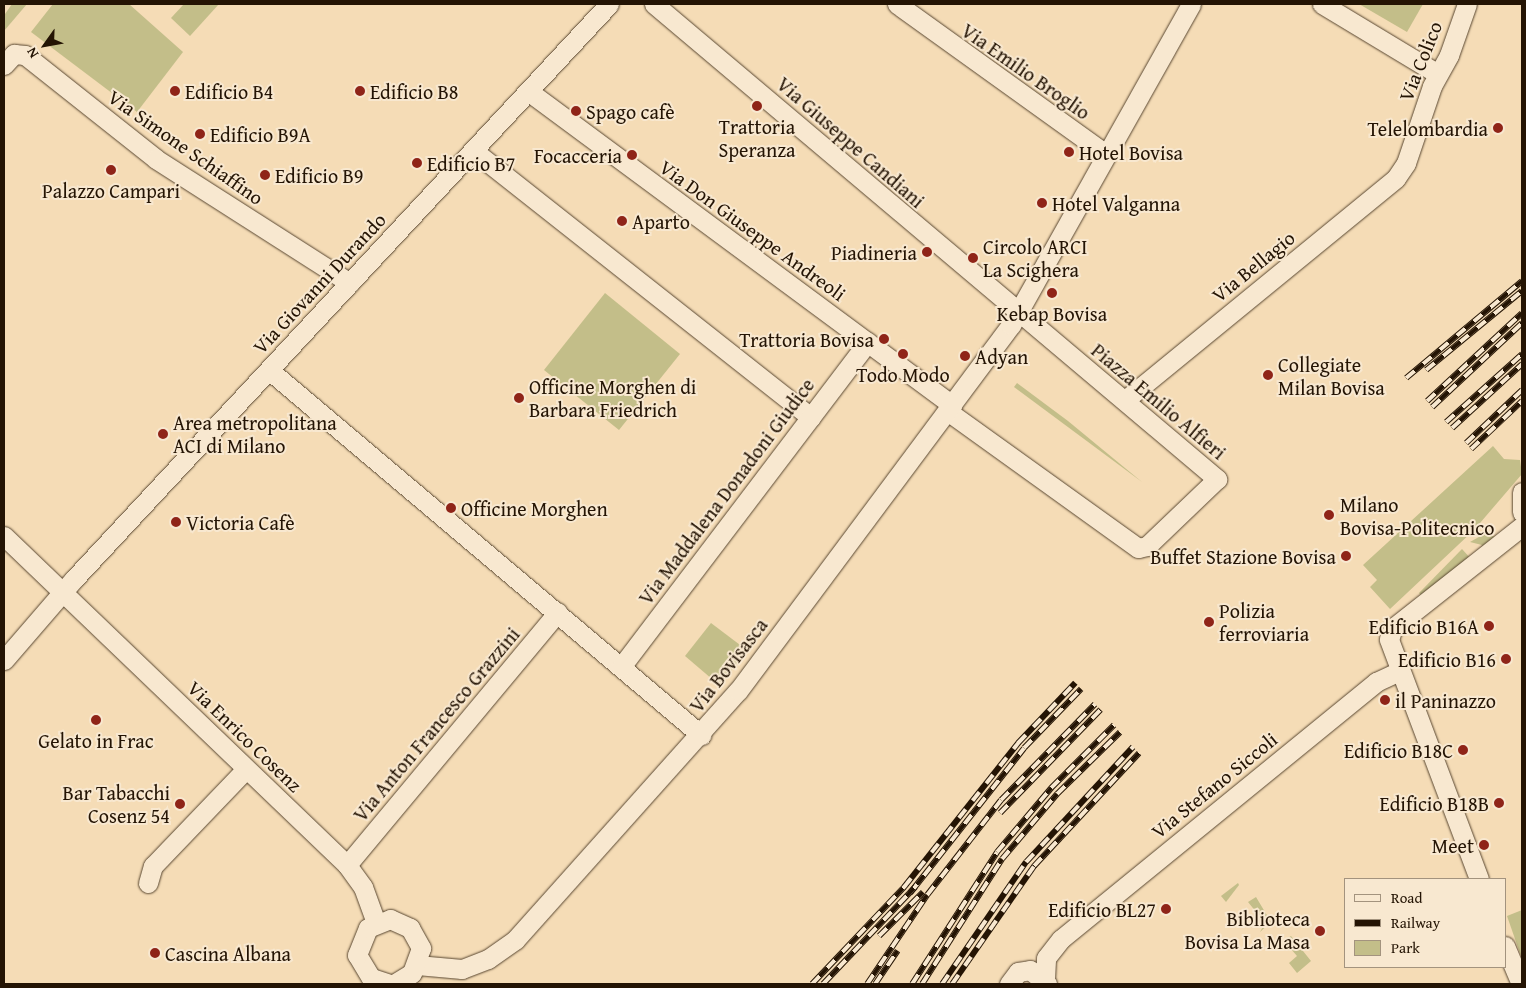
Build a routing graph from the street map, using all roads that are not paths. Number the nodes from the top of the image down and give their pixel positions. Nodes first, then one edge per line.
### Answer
1 (609, 4) edge
2 (654, 4) edge
3 (897, 4) edge
4 (1191, 4) edge
5 (1322, 4) edge
6 (1467, 4) edge
7 (4, 65) edge
8 (1438, 74) junction
9 (528, 91) junction
10 (475, 152) dead end
11 (1106, 154) junction
12 (1406, 163) joint
13 (350, 283) junction
14 (1018, 314) junction
15 (868, 342) junction
16 (269, 370) junction
17 (1125, 400) junction
18 (950, 408) junction
19 (811, 417) junction
20 (1522, 492) edge
21 (1522, 512) edge
22 (1522, 526) edge
23 (4, 536) edge
24 (64, 593) junction
25 (558, 612) junction
26 (4, 660) edge
27 (621, 667) junction
28 (1400, 671) junction
29 (701, 735) junction
30 (246, 769) junction
31 (347, 865) junction
32 (1480, 878) edge
33 (148, 882) dead end
34 (376, 923) junction
35 (1061, 939) junction
36 (1506, 948) edge
37 (417, 965) junction
38 (1024, 970) junction
39 (368, 981) edge
40 (1046, 982) edge
41 (390, 984) edge
42 (394, 984) edge
43 (1009, 984) edge
44 (1521, 984) edge

1 - 9 street, Via Giovanni Durando
2 - 14 street, Via Giuseppe Candiani
3 - 11 street, Via Emilio Broglio
4 - 11 street, Via Bovisasca
5 - 8 street
6 - 8 street, Via Colico
7 - 13 street, Via Simone Schiaffino
8 - 12 street, Via Colico
9 - 13 street, Via Giovanni Durando
9 - 15 street, Via Don Giuseppe Andreoli
10 - 19 street
11 - 14 street, Via Bovisasca
12 - 17 street, Via Bellagio
13 - 16 street, Via Giovanni Durando
14 - 17 street, Piazza Emilio Alfieri
14 - 18 street, Via Bovisasca
15 - 18 street, Via Don Giuseppe Andreoli
15 - 19 street, Via Maddalena Donadoni Giudice
16 - 24 street, Via Giovanni Durando
16 - 25 street
17 - 18 street, Piazza Emilio Alfieri
18 - 29 street, Via Bovisasca
19 - 27 street, Via Maddalena Donadoni Giudice
20 - 21 street
22 - 28 street
23 - 24 street, Via Enrico Cosenz
24 - 26 street
24 - 30 street, Via Enrico Cosenz
25 - 27 street
25 - 31 street, Via Anton Francesco Grazzini
27 - 29 street
28 - 32 street
28 - 35 street, Via Stefano Siccoli
29 - 37 street, Via Bovisasca
30 - 31 street, Via Enrico Cosenz
30 - 33 street
31 - 34 street, Via Enrico Cosenz
34 - 37 street
34 - 39 street
35 - 38 street, Via Stefano Siccoli
35 - 40 street, Via Stefano Siccoli
36 - 44 street
37 - 42 street
38 - 40 street
38 - 43 street, Via Stefano Siccoli
39 - 41 street

